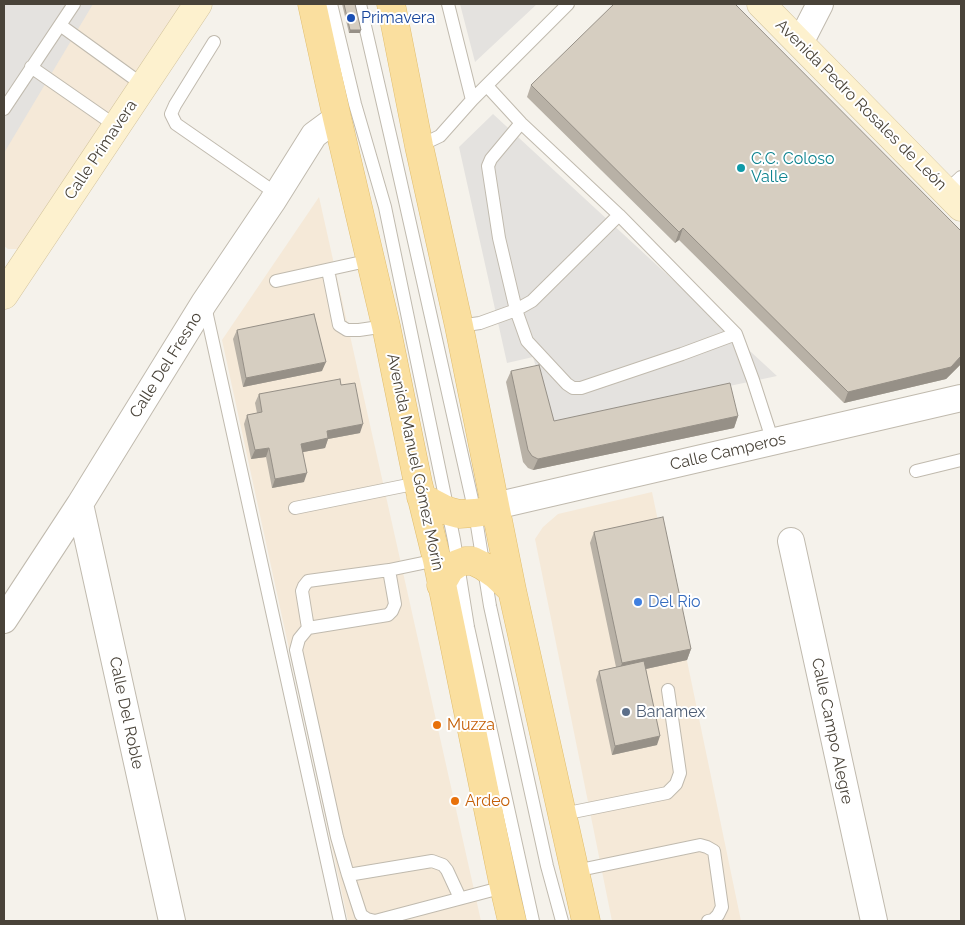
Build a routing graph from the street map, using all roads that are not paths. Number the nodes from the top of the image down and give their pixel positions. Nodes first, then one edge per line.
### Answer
1 (74, 4) edge
2 (198, 4) edge
3 (312, 4) edge
4 (331, 4) edge
5 (360, 4) edge
6 (391, 4) edge
7 (448, 4) edge
8 (568, 4) edge
9 (761, 4) edge
10 (820, 4) edge
11 (60, 25) junction
12 (214, 42) dead end
13 (800, 43) junction
14 (31, 68) junction
15 (144, 85) junction
16 (487, 86) junction
17 (472, 100) junction
18 (4, 109) edge
19 (336, 118) junction
20 (521, 123) junction
21 (116, 126) junction
22 (419, 146) junction
23 (956, 191) edge
24 (277, 194) junction
25 (619, 215) junction
26 (371, 260) junction
27 (328, 270) junction
28 (276, 281) dead end
29 (7, 284) edge
30 (204, 303) junction
31 (516, 310) junction
32 (386, 326) junction
33 (459, 326) junction
34 (736, 334) junction
35 (961, 398) edge
36 (773, 442) junction
37 (961, 460) edge
38 (916, 471) dead end
39 (420, 490) junction
40 (80, 504) junction
41 (296, 508) dead end
42 (448, 510) junction
43 (485, 510) junction
44 (791, 541) dead end
45 (454, 569) junction
46 (389, 570) junction
47 (512, 590) junction
48 (4, 620) edge
49 (308, 628) junction
50 (668, 690) dead end
51 (563, 814) junction
52 (576, 871) junction
53 (348, 875) junction
54 (504, 887) junction
55 (460, 898) junction
56 (172, 921) edge
57 (340, 921) edge
58 (512, 921) edge
59 (533, 921) edge
60 (562, 921) edge
61 (586, 921) edge
62 (708, 921) edge
63 (874, 921) edge

1 - 11 lane
2 - 15 street, Calle Primavera
3 - 19 main road, Avenida Manuel Gómez Morín
4 - 42 lane
5 - 43 lane
6 - 22 main road
7 - 17 lane
8 - 16 lane
9 - 13 street, Avenida Pedro Rosales de León
10 - 13 street
11 - 14 lane
11 - 15 lane
12 - 24 lane
13 - 23 street, Avenida Pedro Rosales de León
14 - 18 lane
14 - 21 lane
15 - 21 street, Calle Primavera
16 - 17 lane
16 - 20 lane
17 - 22 lane
19 - 24 street, Calle Del Fresno
19 - 26 main road, Avenida Manuel Gómez Morín
20 - 25 lane
20 - 31 lane
21 - 29 street, Calle Primavera
22 - 33 main road
24 - 30 street, Calle Del Fresno
25 - 31 lane
25 - 34 lane
26 - 27 lane
26 - 32 main road, Avenida Manuel Gómez Morín
27 - 28 lane
27 - 32 lane
30 - 40 street, Calle Del Fresno
30 - 57 lane
31 - 33 lane
31 - 34 lane
32 - 39 main road, Avenida Manuel Gómez Morín
33 - 43 main road
34 - 36 lane
35 - 36 street, Calle Camperos
36 - 43 street, Calle Camperos
37 - 38 lane
39 - 41 lane
39 - 42 main road
39 - 45 main road, Avenida Manuel Gómez Morín
40 - 48 street, Calle Del Fresno
40 - 56 street, Calle Del Roble
42 - 43 main road
42 - 45 lane
43 - 45 lane
43 - 47 main road
44 - 63 street, Calle Campo Alegre
45 - 46 lane
45 - 47 main road
45 - 54 main road, Avenida Manuel Gómez Morín
45 - 59 lane
45 - 60 lane
46 - 49 lane
46 - 49 lane
47 - 51 main road
49 - 53 lane
50 - 51 lane
51 - 52 main road
52 - 61 main road
52 - 62 lane
53 - 55 lane
53 - 55 lane
54 - 55 lane
54 - 58 main road, Avenida Manuel Gómez Morín

